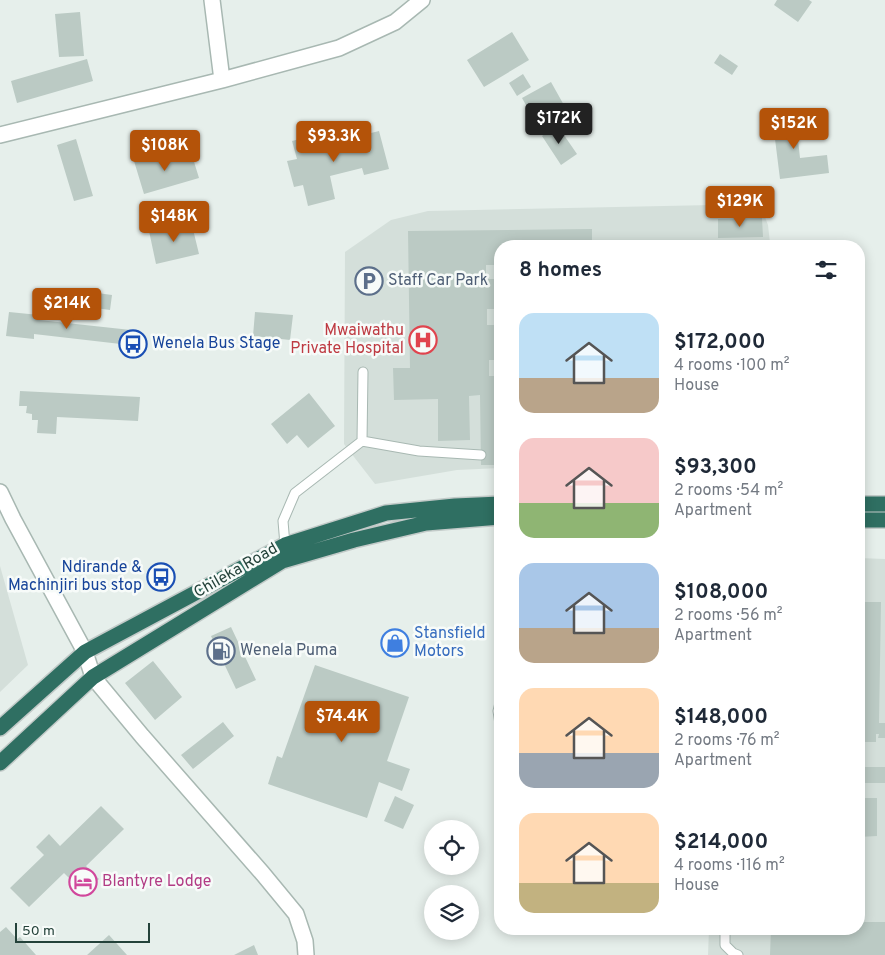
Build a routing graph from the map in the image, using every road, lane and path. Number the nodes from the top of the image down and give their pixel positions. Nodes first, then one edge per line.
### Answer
1 (212, 0) edge
2 (422, 0) edge
3 (222, 80) junction
4 (0, 135) edge
5 (363, 372) dead end
6 (362, 441) junction
7 (481, 455) dead end
8 (0, 492) edge
9 (494, 504) edge
10 (865, 504) edge
11 (885, 504) edge
12 (494, 517) edge
13 (6, 520) edge
14 (865, 520) edge
15 (885, 520) edge
16 (285, 546) junction
17 (282, 561) junction
18 (85, 652) junction
19 (93, 677) junction
20 (0, 728) edge
21 (0, 763) edge
22 (725, 935) edge
23 (306, 955) edge
24 (738, 955) edge

1 - 3 street
2 - 3 street
3 - 4 street
5 - 6 lane
6 - 7 lane
6 - 16 lane
8 - 13 street
9 - 16 highway
10 - 11 highway
12 - 17 highway, Chileka Road
13 - 18 street
14 - 15 highway
16 - 17 lane
16 - 18 highway
17 - 19 highway, Chileka Road
18 - 19 street
18 - 20 highway
19 - 21 highway, Chileka Road
19 - 23 street
22 - 24 lane

